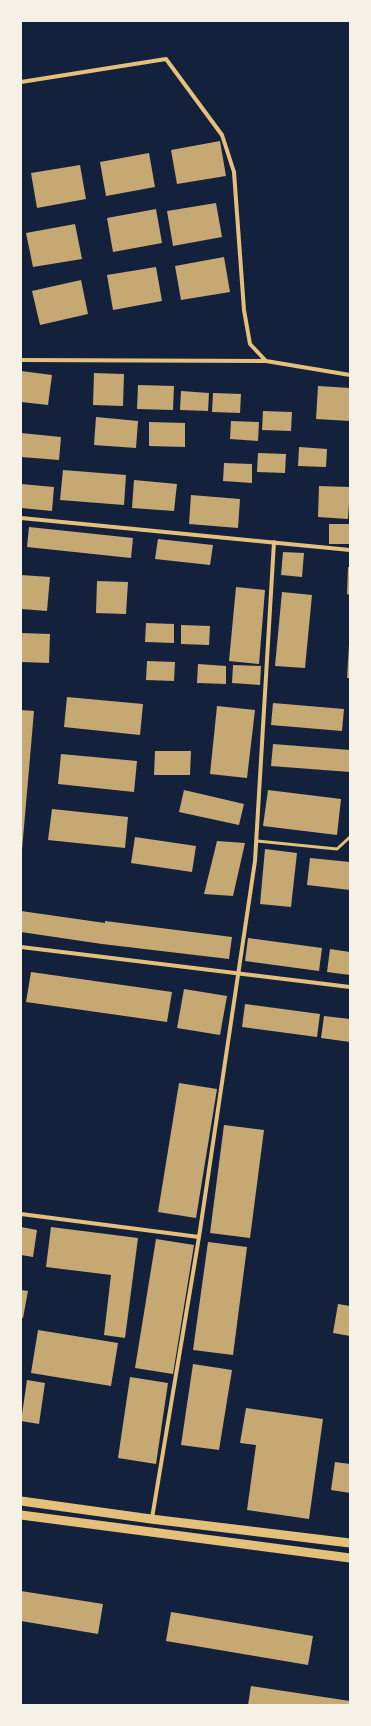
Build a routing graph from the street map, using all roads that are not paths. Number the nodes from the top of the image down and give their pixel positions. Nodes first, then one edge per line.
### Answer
1 (21, 82) edge
2 (21, 360) edge
3 (266, 361) junction
4 (350, 375) edge
5 (21, 518) edge
6 (274, 542) junction
7 (350, 550) edge
8 (350, 837) edge
9 (257, 841) junction
10 (21, 947) edge
11 (239, 974) junction
12 (350, 987) edge
13 (21, 1214) edge
14 (198, 1237) junction
15 (21, 1501) edge
16 (21, 1515) edge
17 (151, 1519) junction
18 (350, 1543) edge
19 (350, 1558) edge

1 - 3 street
2 - 3 street
3 - 4 street
5 - 6 street
6 - 7 street
6 - 9 street
8 - 9 lane
9 - 11 street
10 - 11 street
11 - 12 street
11 - 14 street
13 - 14 street
14 - 17 street
15 - 17 main road
16 - 19 main road
17 - 18 main road

